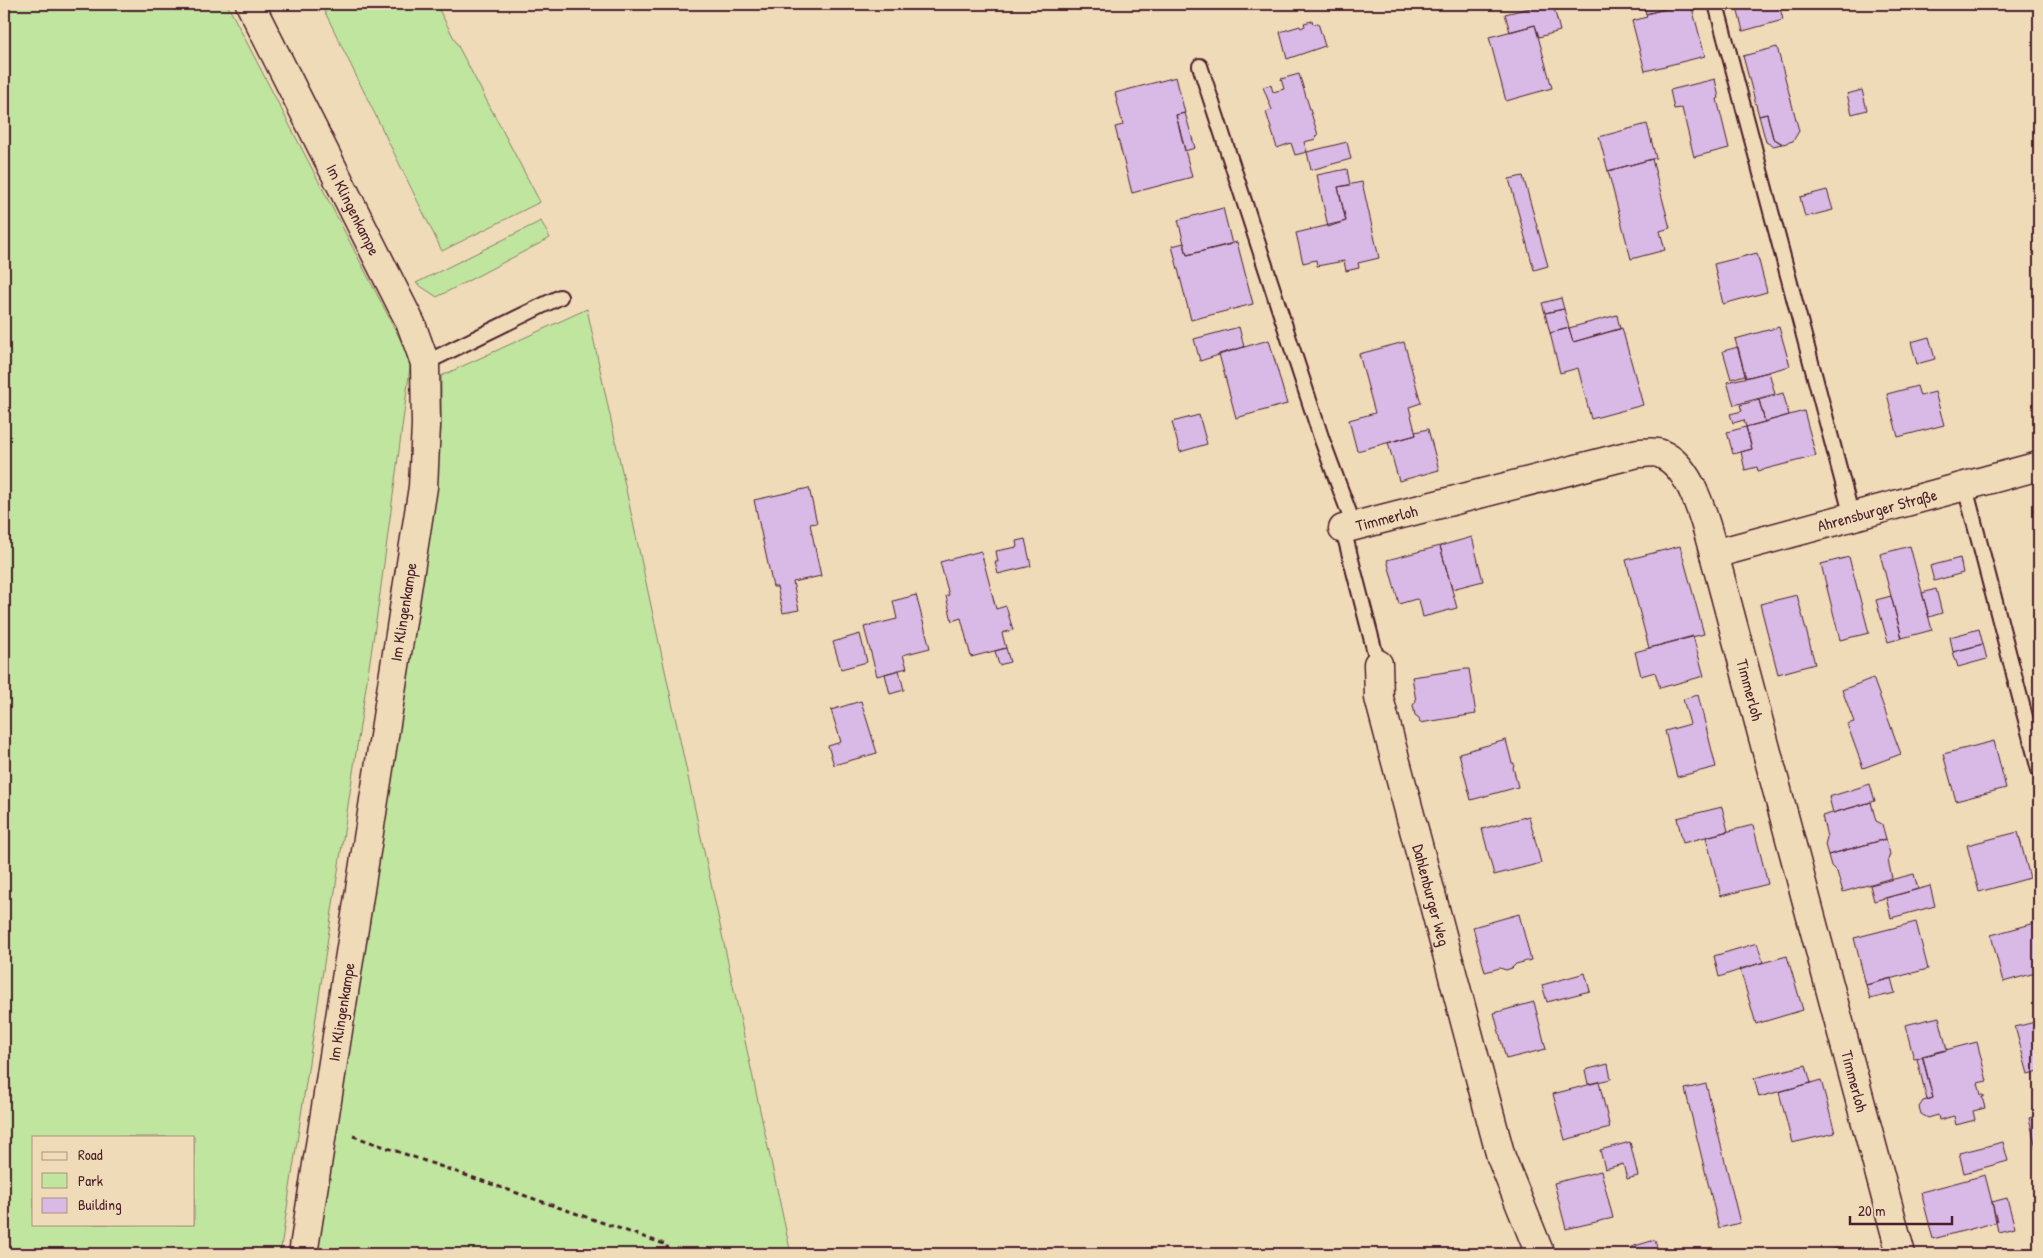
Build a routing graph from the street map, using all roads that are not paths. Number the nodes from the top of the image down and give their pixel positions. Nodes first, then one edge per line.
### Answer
1 (250, 4) edge
2 (1716, 4) edge
3 (1200, 66) dead end
4 (560, 298) dead end
5 (425, 363) junction
6 (2039, 466) edge
7 (1965, 487) junction
8 (1852, 517) junction
9 (1349, 528) junction
10 (1714, 554) junction
11 (1378, 664) joint
12 (2039, 770) edge
13 (303, 1254) edge
14 (1540, 1254) edge
15 (1901, 1254) edge

1 - 5 street, Im Klingenkampe
2 - 8 lane
3 - 9 lane, Dahlenburger Weg
4 - 5 lane
5 - 13 street, Im Klingenkampe
6 - 7 street, Ahrensburger Straße
7 - 8 street, Ahrensburger Straße
7 - 12 lane
8 - 10 street, Ahrensburger Straße
9 - 10 street, Timmerloh
9 - 11 lane, Dahlenburger Weg
10 - 15 street, Timmerloh
11 - 14 street, Dahlenburger Weg

